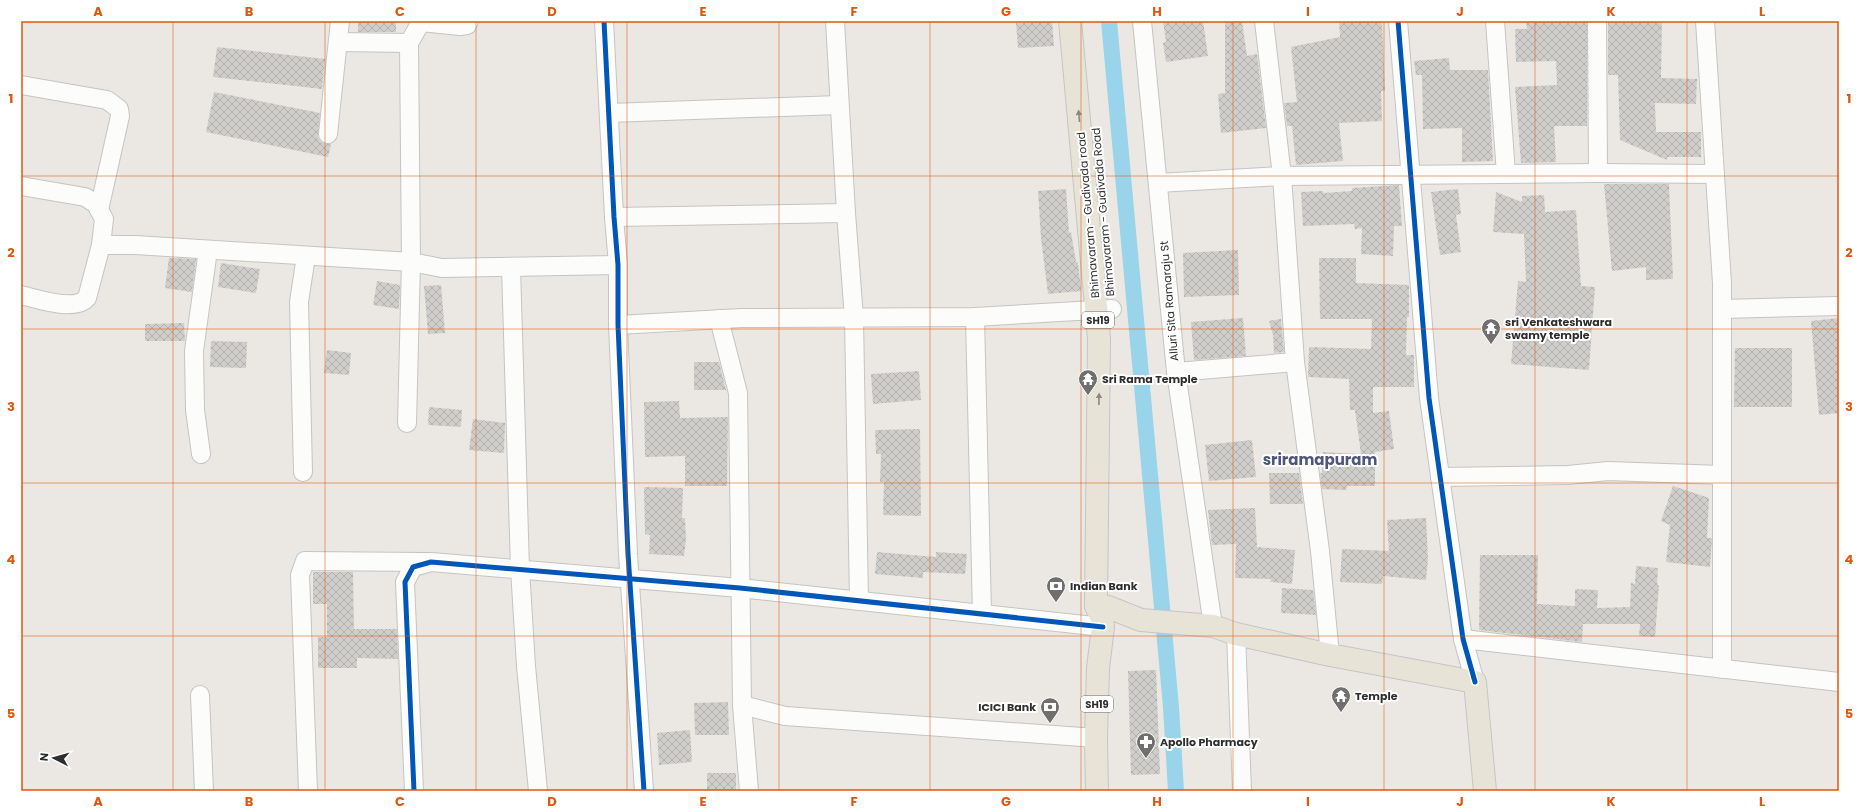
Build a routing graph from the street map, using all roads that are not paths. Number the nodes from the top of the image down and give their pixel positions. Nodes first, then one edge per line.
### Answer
1 (340, 21) edge
2 (469, 21) edge
3 (604, 21) edge
4 (835, 21) edge
5 (1070, 21) edge
6 (1085, 21) edge
7 (1142, 21) edge
8 (1264, 21) edge
9 (1398, 21) edge
10 (1495, 21) edge
11 (1597, 21) edge
12 (1705, 21) edge
13 (338, 42) junction
14 (409, 43) junction
15 (21, 85) edge
16 (839, 105) junction
17 (609, 113) junction
18 (328, 134) dead end
19 (1598, 173) junction
20 (1506, 174) junction
21 (1715, 174) junction
22 (1411, 175) junction
23 (1282, 176) junction
24 (1158, 183) junction
25 (21, 186) edge
26 (99, 210) junction
27 (846, 213) junction
28 (614, 217) junction
29 (101, 245) junction
30 (208, 250) junction
31 (306, 256) junction
32 (411, 262) junction
33 (618, 265) junction
34 (511, 267) junction
35 (21, 295) edge
36 (1839, 306) edge
37 (1104, 309) junction
38 (1722, 309) junction
39 (975, 317) junction
40 (854, 318) junction
41 (719, 319) junction
42 (618, 325) junction
43 (1295, 362) junction
44 (1176, 372) junction
45 (407, 423) dead end
46 (201, 454) dead end
47 (303, 472) dead end
48 (1722, 475) junction
49 (1440, 477) junction
50 (431, 562) junction
51 (520, 569) junction
52 (630, 579) junction
53 (740, 588) junction
54 (859, 601) junction
55 (982, 614) junction
56 (1102, 615) junction
57 (1204, 625) junction
58 (1236, 634) junction
59 (1463, 639) junction
60 (1330, 655) junction
61 (1722, 669) junction
62 (1839, 682) edge
63 (200, 695) dead end
64 (1476, 696) junction
65 (742, 705) junction
66 (1096, 738) junction
67 (204, 791) edge
68 (308, 791) edge
69 (414, 791) edge
70 (538, 791) edge
71 (644, 791) edge
72 (749, 791) edge
73 (1097, 791) edge
74 (1242, 791) edge
75 (1485, 791) edge

1 - 13 street
2 - 14 street
3 - 17 street
4 - 16 street
37 -> 5 main road, Bhimavaram - Gudivada road / SH19
6 - 37 main road, Bhimavaram - Gudivada Road / SH19
7 - 24 street, Alluri Sita Ramaraju St
8 - 23 street
9 - 22 street
10 - 20 street
11 - 19 street
12 - 21 street
13 - 14 street
13 - 18 street
14 - 32 street
15 - 26 street
16 - 17 street
16 - 27 street
17 - 28 street
19 - 20 street
19 - 21 street
20 - 22 street
21 - 38 street
22 - 23 street
22 - 49 street
23 - 24 street
23 - 43 street
24 - 44 street, Alluri Sita Ramaraju St
25 - 26 street
26 - 29 street
27 - 28 street
27 - 40 street
28 - 33 street
29 - 30 street
29 - 35 street
30 - 31 street
30 - 46 street
31 - 32 street
31 - 47 street
32 - 34 street
32 - 45 street
33 - 34 street
33 - 42 street
34 - 51 street
36 - 38 street
37 - 39 street
37 - 56 main road, Bhimavaram - Gudivada road / SH19
38 - 48 street
39 - 40 street
39 - 55 street
40 - 41 street
40 - 54 street
41 - 42 street
41 - 53 street
42 - 52 street
43 - 44 street
43 - 60 street
44 - 57 street, Alluri Sita Ramaraju St
48 - 49 street
48 - 61 street
49 - 59 street
50 - 51 street
50 - 68 street
50 - 69 street
51 - 52 street
51 - 70 street
52 - 53 street
52 - 71 street
53 - 54 street
53 - 65 street
54 - 55 street
55 - 56 street
56 - 57 main road
56 - 66 main road, Bhimavaram - Gudivada road / SH19
57 - 58 main road
58 - 60 main road
58 - 74 street
59 - 61 street
59 - 64 street
60 - 64 main road
61 - 62 street
63 - 67 street
64 - 75 main road
65 - 66 street
65 - 72 street
66 - 73 main road, Bhimavaram - Gudivada road / SH19

